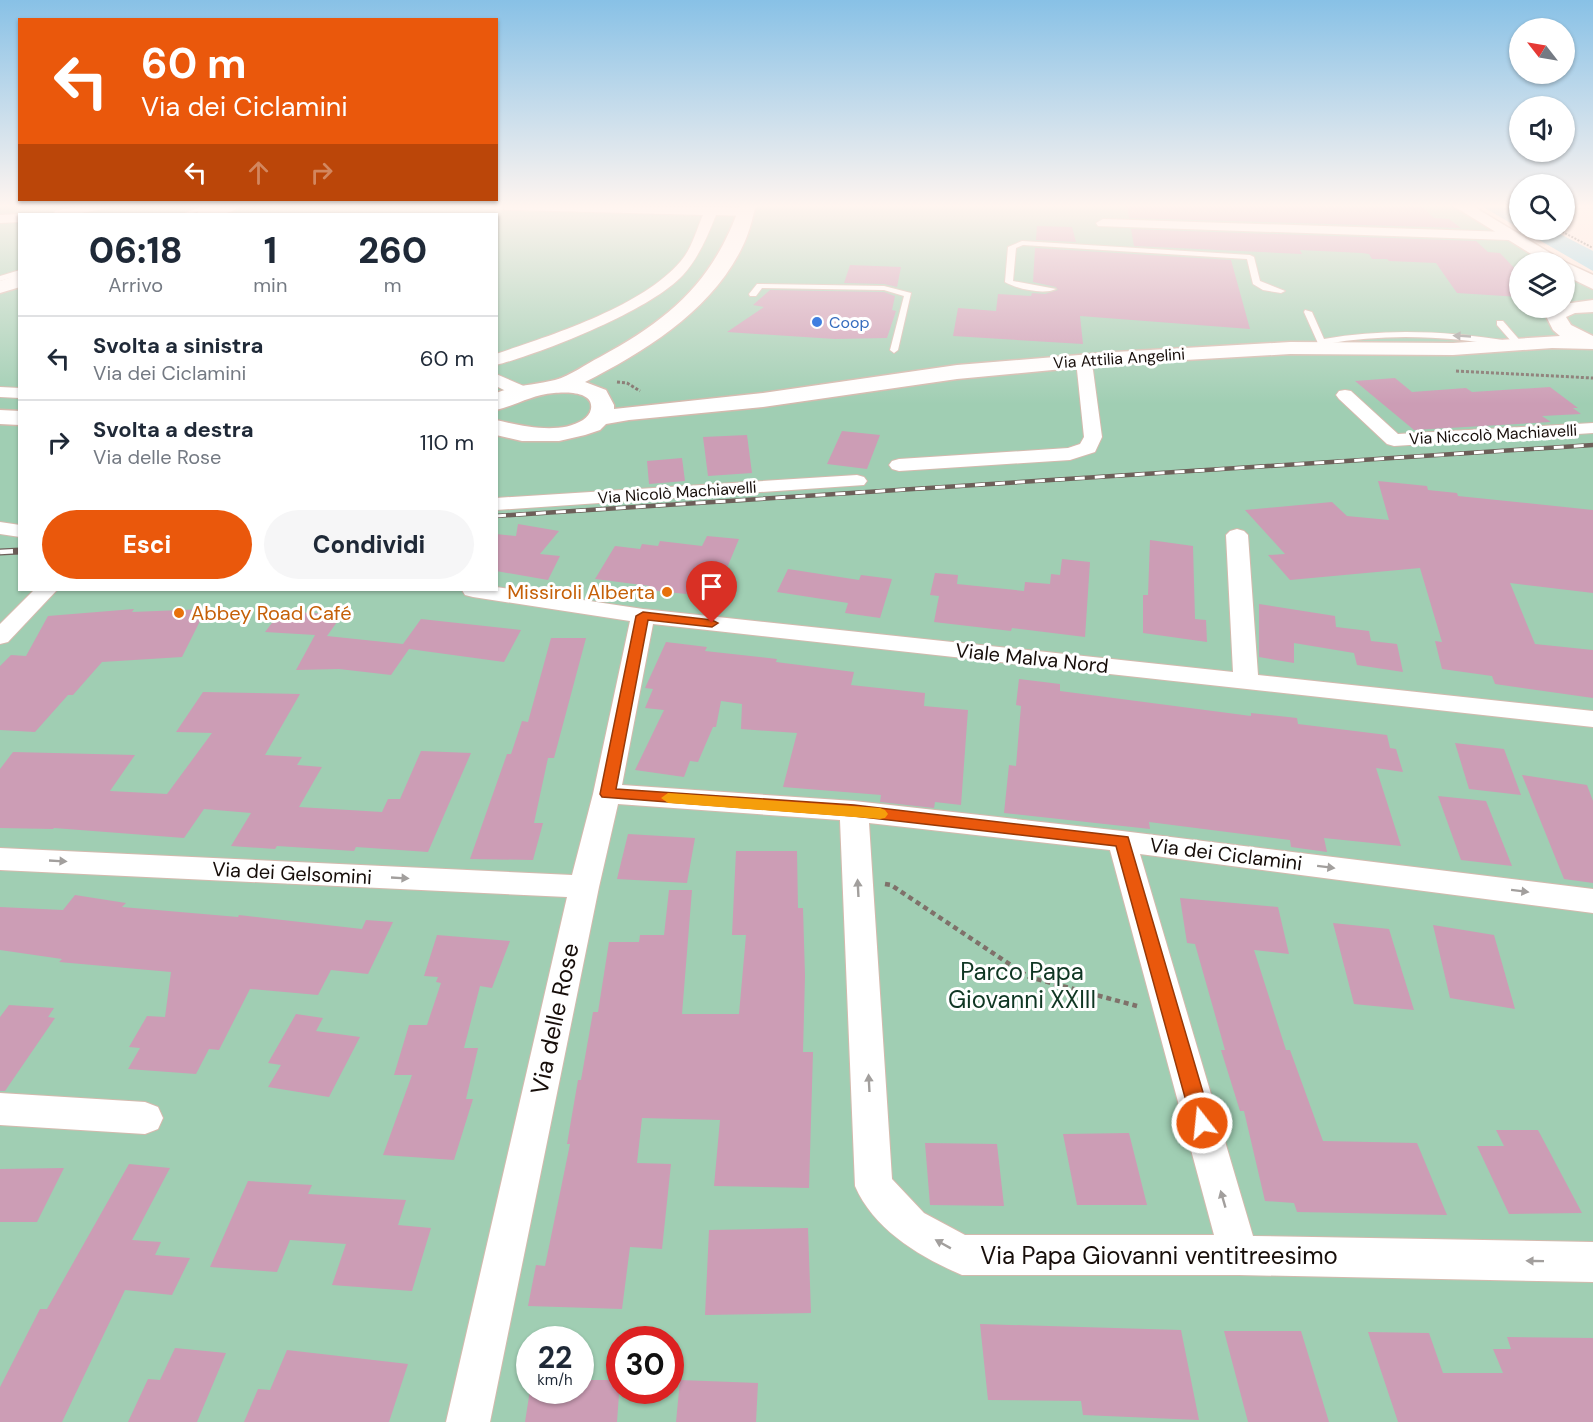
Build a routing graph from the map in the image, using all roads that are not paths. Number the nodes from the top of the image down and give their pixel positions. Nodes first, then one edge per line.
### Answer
1 (678, 271) edge
2 (719, 271) edge
3 (1010, 271) edge
4 (1253, 271) edge
5 (1575, 277) edge
6 (1052, 289) dead end
7 (1281, 291) dead end
8 (1590, 291) edge
9 (753, 294) dead end
10 (1308, 312) dead end
11 (1500, 323) dead end
12 (1558, 335) junction
13 (1593, 343) edge
14 (1322, 345) junction
15 (1520, 346) junction
16 (894, 350) dead end
17 (618, 358) junction
18 (498, 359) edge
19 (1080, 361) junction
20 (498, 381) edge
21 (560, 386) junction
22 (520, 391) junction
23 (0, 392) edge
24 (18, 393) edge
25 (1345, 395) dead end
26 (498, 402) edge
27 (596, 404) junction
28 (0, 417) edge
29 (18, 418) edge
30 (498, 428) edge
31 (1593, 428) edge
32 (899, 465) dead end
33 (857, 481) dead end
34 (498, 504) edge
35 (0, 528) edge
36 (18, 531) edge
37 (1237, 535) dead end
38 (45, 591) edge
39 (480, 591) edge
40 (643, 616) junction
41 (0, 637) edge
42 (1246, 682) junction
43 (1593, 719) edge
44 (608, 794) junction
45 (854, 811) junction
46 (1122, 841) junction
47 (0, 859) edge
48 (584, 887) junction
49 (1593, 901) edge
50 (0, 1109) edge
51 (144, 1118) dead end
52 (1239, 1255) junction
53 (1593, 1262) edge
54 (468, 1422) edge

1 - 18 street
2 - 17 street
3 - 6 lane
4 - 7 lane
5 - 8 street
8 - 12 street
9 - 16 lane
10 - 14 lane
11 - 15 lane
12 - 13 street, Via Attilia Angelini
12 - 15 street, Via Attilia Angelini
14 - 15 street, Via Attilia Angelini
14 - 19 street, Via Attilia Angelini
17 - 21 street
17 - 27 street
19 - 27 street, Via Attilia Angelini
19 - 32 street
20 - 22 street
21 - 22 street
21 - 27 street
22 - 26 street
23 - 24 street
25 - 31 street, Via Niccolò Machiavelli
27 - 30 street
28 - 29 street
33 - 34 street, Via Nicolò Machiavelli
35 - 36 street
37 - 42 street
38 - 41 street
39 - 40 street, Viale Malva Nord
40 - 42 street, Viale Malva Nord
40 - 44 street, Via delle Rose
42 - 43 street, Viale Malva Nord
44 - 45 street, Via dei Ciclamini
44 - 48 street, Via delle Rose
45 - 46 street, Via dei Ciclamini
52 -> 45 street, Via Papa Giovanni ventitreesimo
46 -> 49 street, Via dei Ciclamini
52 -> 46 street
47 -> 48 street, Via dei Gelsomini
48 - 54 street, Via delle Rose
50 - 51 street
53 -> 52 street, Via Papa Giovanni ventitreesimo

